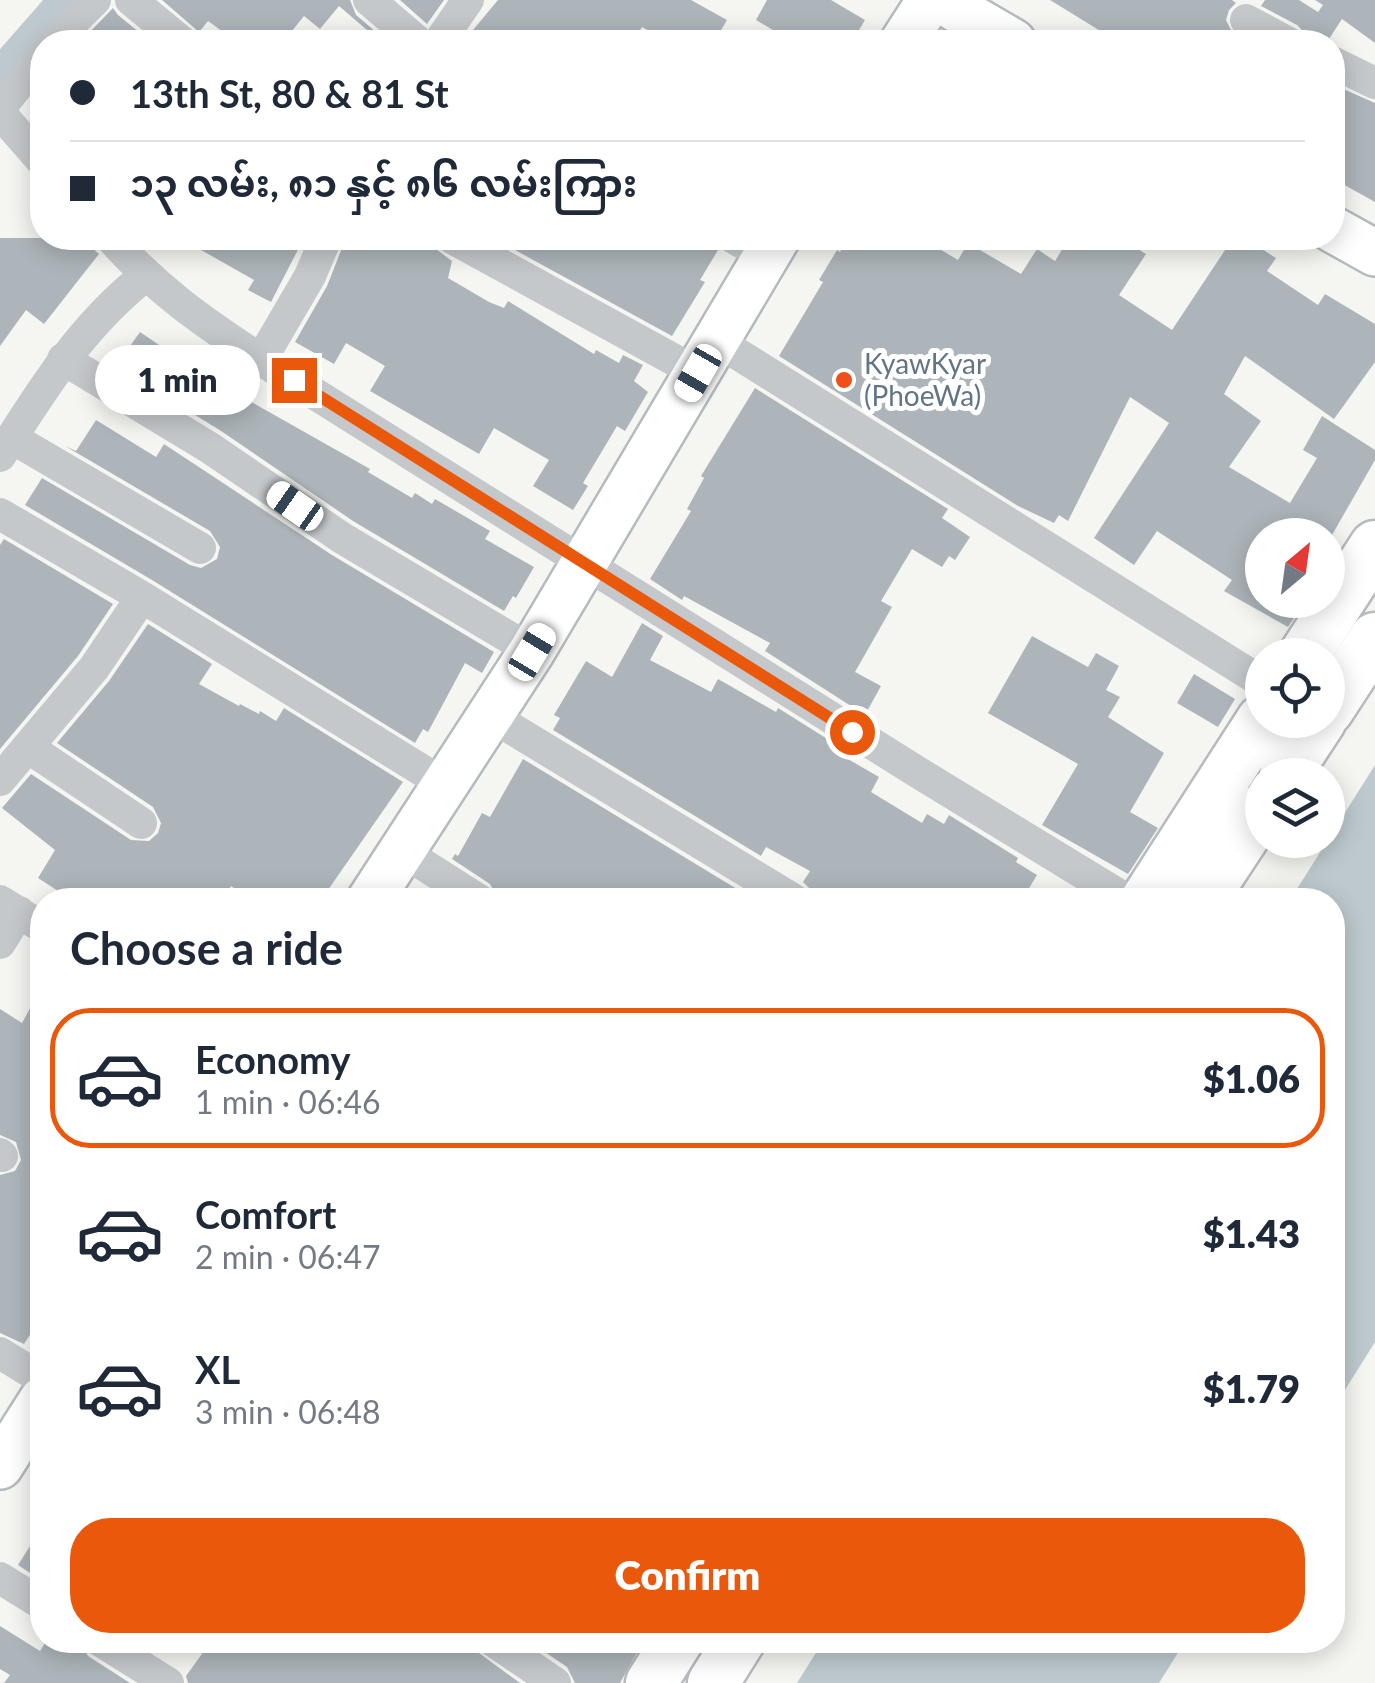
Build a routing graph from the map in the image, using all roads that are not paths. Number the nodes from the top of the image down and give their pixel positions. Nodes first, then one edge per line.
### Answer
1 (95, 0) edge
2 (131, 0) edge
3 (369, 0) edge
4 (468, 0) edge
5 (930, 0) edge
6 (940, 0) edge
7 (64, 30) edge
8 (167, 30) edge
9 (404, 30) edge
10 (447, 30) edge
11 (910, 30) edge
12 (993, 30) edge
13 (1345, 68) edge
14 (30, 70) edge
15 (1375, 83) edge
16 (0, 110) edge
17 (30, 146) edge
18 (1345, 236) edge
19 (121, 250) edge
20 (321, 250) edge
21 (478, 250) edge
22 (756, 250) edge
23 (1375, 253) edge
24 (144, 276) junction
25 (707, 357) junction
26 (63, 359) junction
27 (261, 360) junction
28 (6, 447) edge
29 (0, 514) edge
30 (1375, 546) edge
31 (200, 548) dead end
32 (586, 565) junction
33 (142, 598) junction
34 (1315, 638) edge
35 (1375, 638) edge
36 (532, 652) junction
37 (1245, 672) edge
38 (1345, 684) edge
39 (492, 716) junction
40 (1250, 738) edge
41 (29, 748) junction
42 (0, 780) edge
43 (444, 784) junction
44 (141, 823) dead end
45 (1245, 835) edge
46 (402, 851) junction
47 (378, 888) edge
48 (460, 888) edge
49 (774, 888) edge
50 (1108, 888) edge
51 (1154, 888) edge
52 (1210, 888) edge
53 (21, 913) edge
54 (0, 943) edge
55 (0, 1353) edge
56 (30, 1372) edge
57 (30, 1419) edge
58 (0, 1466) edge
59 (0, 1578) edge
60 (30, 1597) edge
61 (121, 1653) edge
62 (511, 1653) edge
63 (670, 1653) edge
64 (732, 1653) edge
65 (168, 1683) edge
66 (555, 1683) edge
67 (651, 1683) edge
68 (712, 1683) edge

1 - 7 street
2 - 8 street
3 - 9 street
4 - 10 street
5 - 11 street
6 - 12 street
13 - 15 street
14 - 16 street
16 - 17 street
18 - 23 street
19 - 24 street
20 - 27 street
21 - 25 street
22 - 25 street
24 - 26 street
24 - 27 street
25 - 32 street
25 - 37 street
26 - 28 street
26 - 36 street
27 - 32 street
28 - 31 street
29 - 33 street
30 - 34 main road
32 - 36 street
32 - 50 street
33 - 41 street
33 - 43 street
35 - 38 main road
36 - 39 street
39 - 43 street
39 - 49 street
40 - 51 main road
41 - 42 street
41 - 44 street
43 - 46 street
45 - 52 main road
46 - 47 street
46 - 48 street
53 - 54 street
55 - 56 street
57 - 58 street
59 - 60 street
61 - 65 street
62 - 66 street
63 - 67 main road
64 - 68 main road

